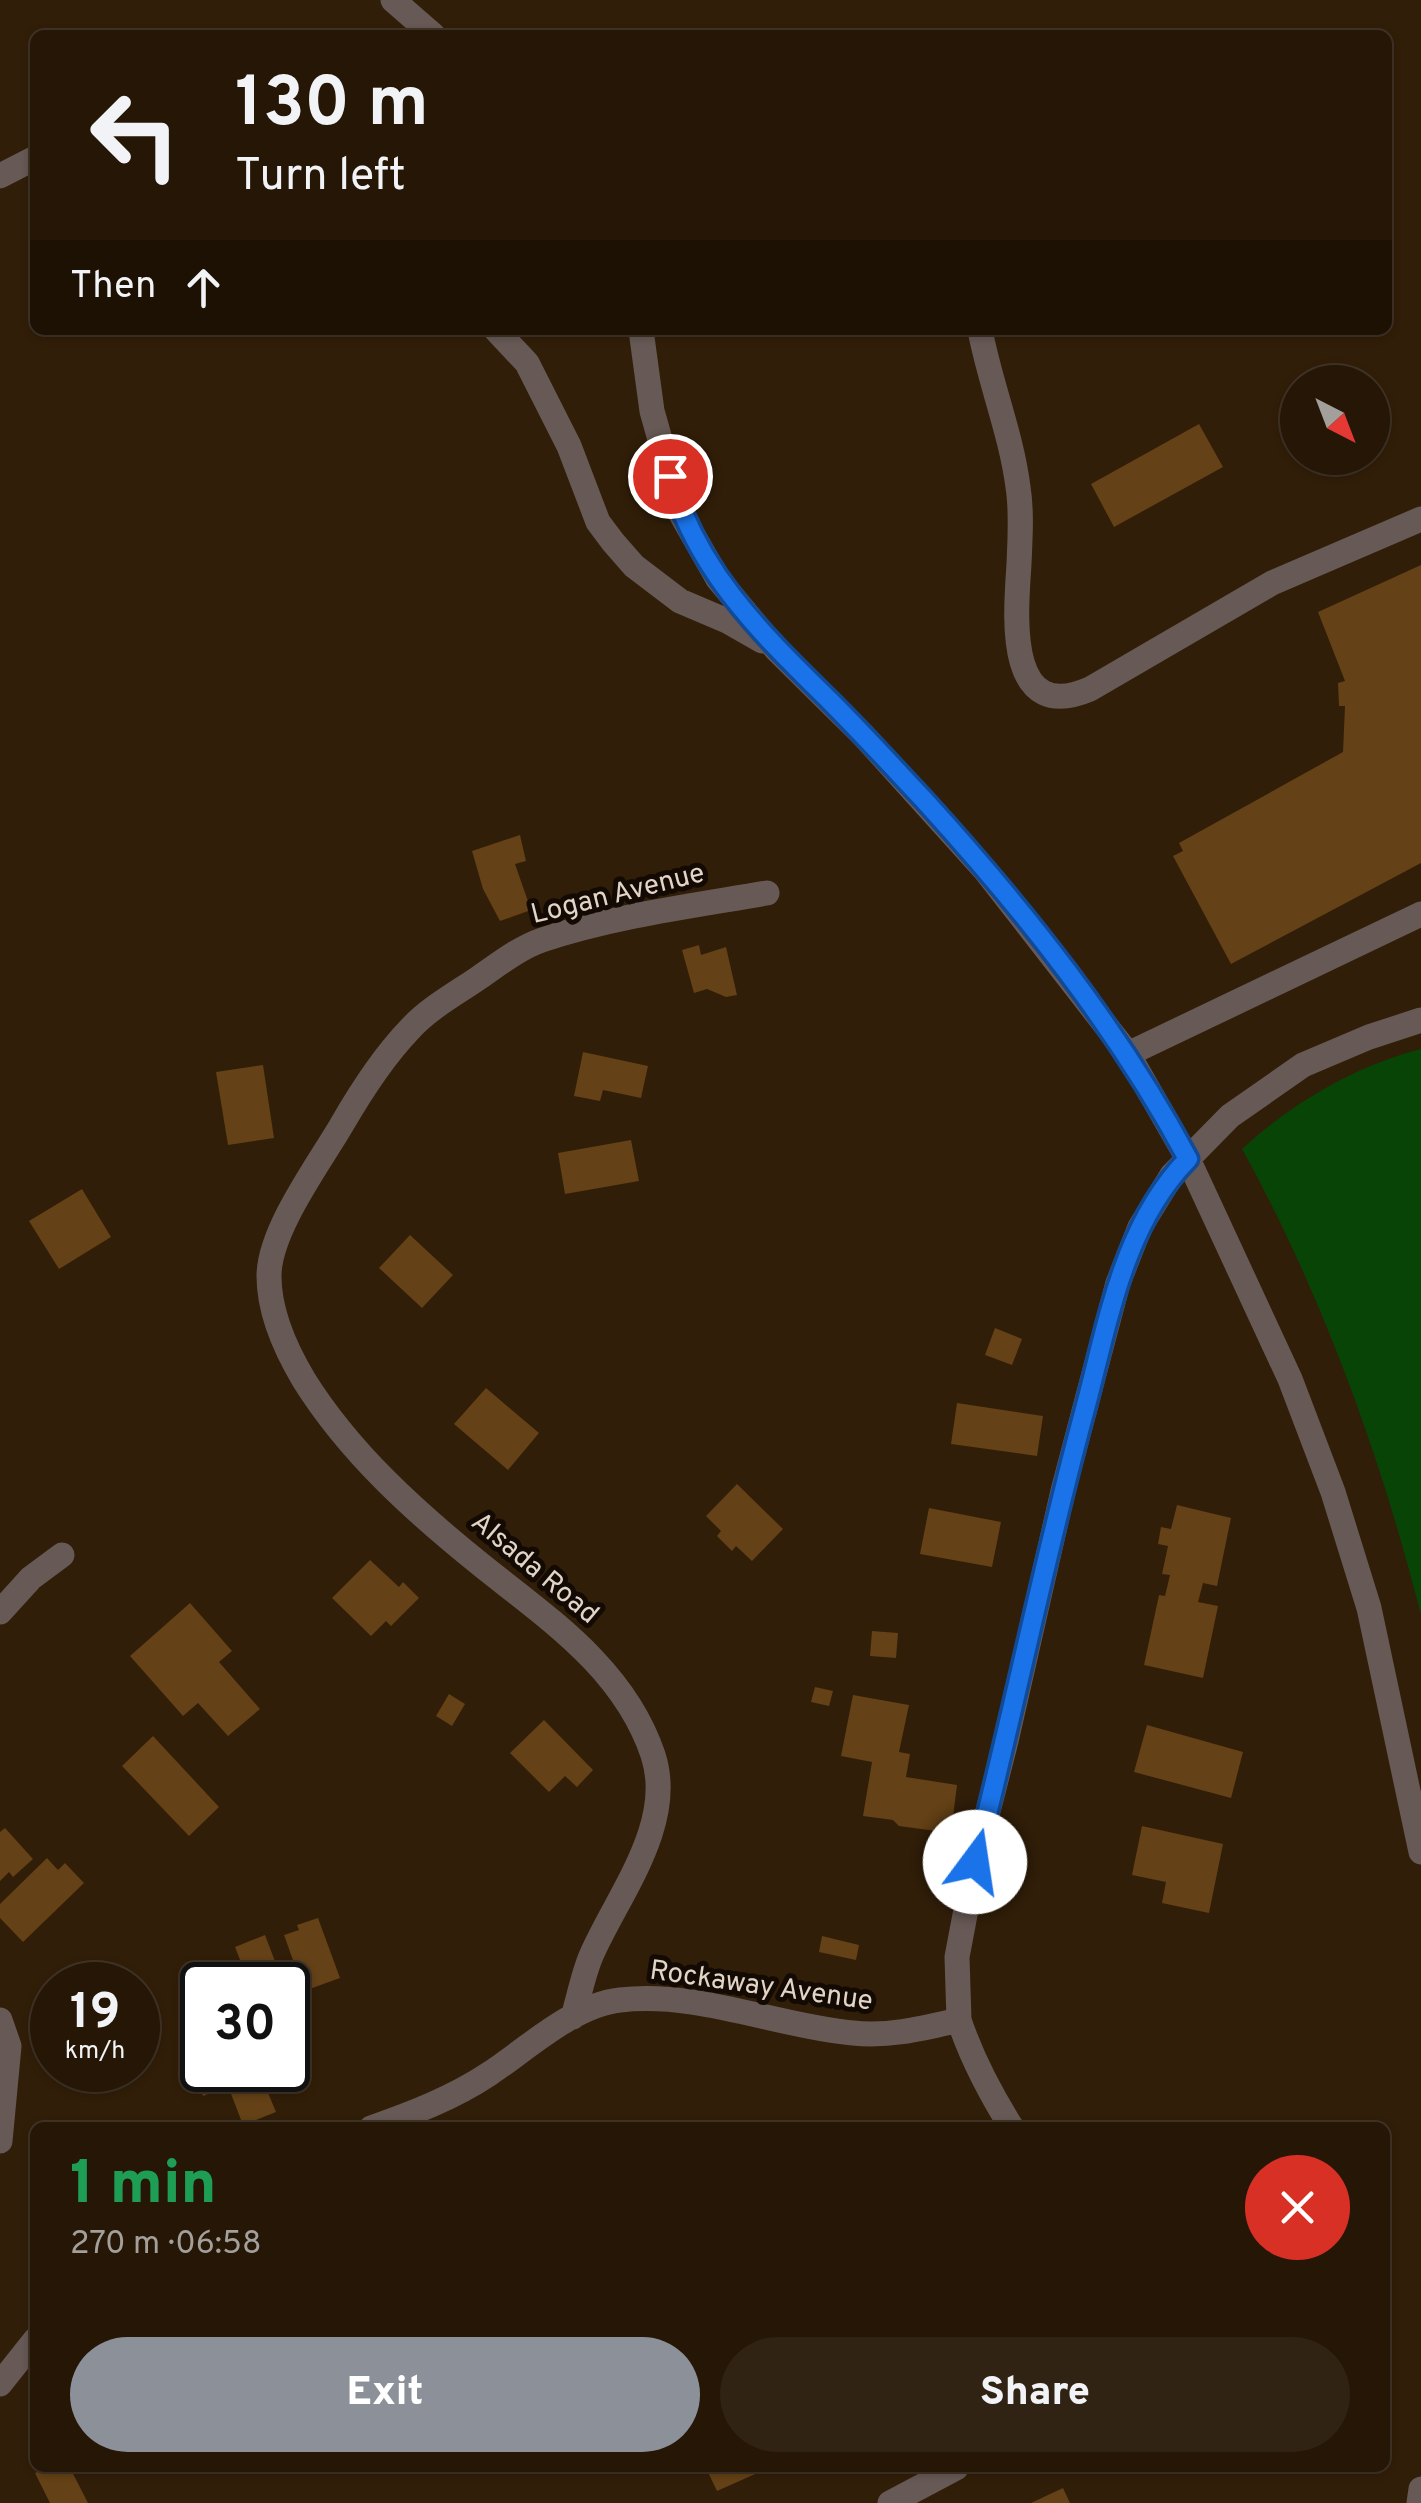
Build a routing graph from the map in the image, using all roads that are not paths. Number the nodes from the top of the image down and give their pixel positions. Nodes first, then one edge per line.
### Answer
1 (393, 0) edge
2 (427, 30) edge
3 (30, 161) edge
4 (0, 176) edge
5 (501, 335) edge
6 (642, 335) edge
7 (981, 335) edge
8 (1421, 519) edge
9 (776, 648) junction
10 (767, 893) dead end
11 (1421, 914) edge
12 (1421, 1020) edge
13 (1128, 1054) junction
14 (1188, 1159) junction
15 (299, 1197) joint
16 (62, 1555) dead end
17 (0, 1612) edge
18 (1421, 1852) edge
19 (574, 2017) junction
20 (0, 2020) edge
21 (959, 2020) junction
22 (386, 2122) edge
23 (1008, 2122) edge
24 (0, 2141) edge
25 (30, 2346) edge
26 (0, 2384) edge
27 (948, 2472) edge
28 (1421, 2489) edge
29 (890, 2503) edge
30 (1418, 2503) edge

1 - 2 street
3 - 4 street
5 - 9 street
6 - 9 street
7 - 8 street
9 - 13 street
10 - 15 street, Logan Avenue
11 - 13 street
12 - 14 street
13 - 14 street
14 - 18 street
14 - 21 street
15 - 19 street, Alsada Road
16 - 17 street
19 - 21 street, Rockaway Avenue
19 - 22 street, Rockaway Avenue
20 - 24 street
21 - 23 street
25 - 26 street
27 - 29 street
28 - 30 street

